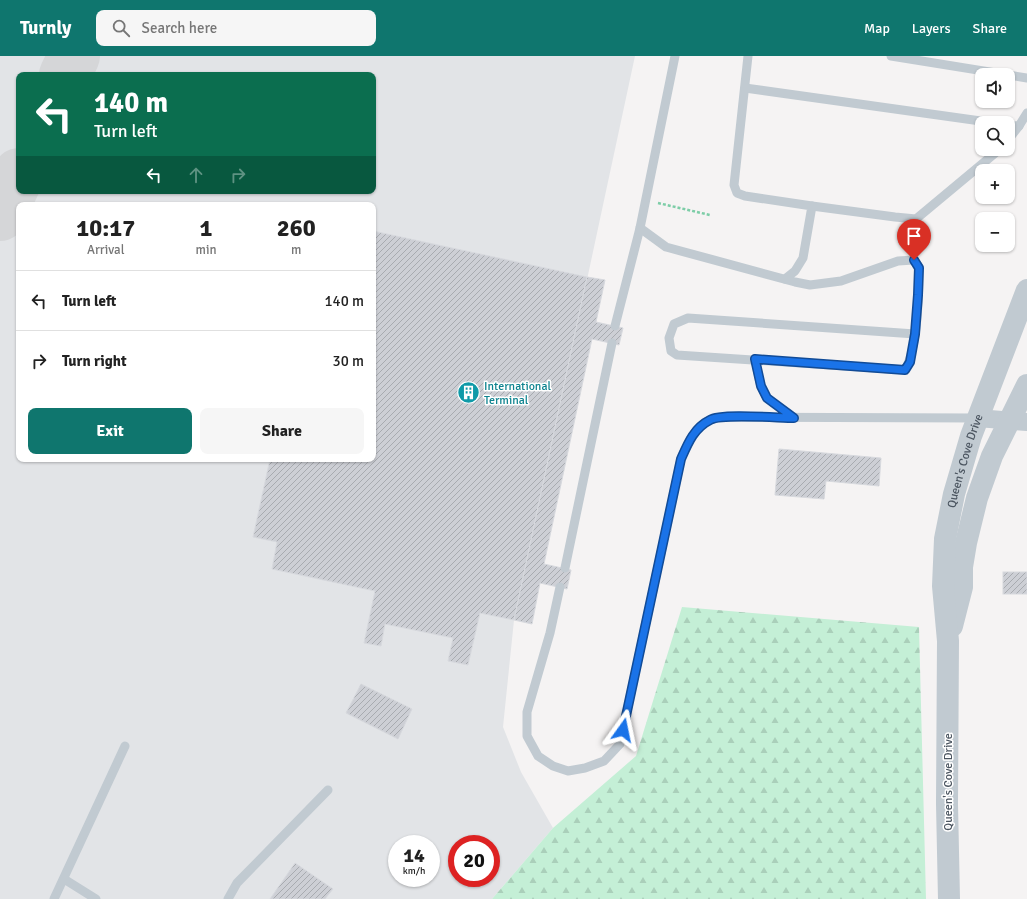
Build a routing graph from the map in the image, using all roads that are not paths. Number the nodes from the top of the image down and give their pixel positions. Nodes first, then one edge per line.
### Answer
1 (675, 56) edge
2 (748, 56) edge
3 (891, 56) edge
4 (1027, 78) edge
5 (745, 88) junction
6 (1027, 114) edge
7 (975, 120) edge
8 (1015, 126) edge
9 (1019, 126) junction
10 (1015, 131) edge
11 (992, 156) edge
12 (812, 206) junction
13 (640, 228) junction
14 (785, 280) junction
15 (1027, 290) edge
16 (615, 326) dead end
17 (915, 334) junction
18 (612, 343) dead end
19 (755, 359) junction
20 (1027, 385) edge
21 (794, 418) junction
22 (977, 418) junction
23 (1018, 421) edge
24 (565, 568) dead end
25 (560, 587) dead end
26 (948, 641) junction
27 (125, 746) dead end
28 (328, 790) dead end
29 (64, 879) junction
30 (54, 899) edge
31 (96, 899) edge
32 (228, 899) edge
33 (949, 899) edge

1 - 13 lane
2 - 5 lane
3 - 4 lane
5 - 7 lane
5 - 12 lane
6 - 9 lane
8 - 9 lane
9 - 10 lane
11 - 12 lane
12 - 14 lane
13 - 14 lane
13 - 16 lane
14 - 17 lane
15 - 22 street, Queen's Cove Drive
17 - 19 lane
17 - 19 lane
18 - 24 lane
19 - 21 lane
20 - 23 street, Queen's Cove Drive
21 - 22 lane
21 - 25 lane
22 - 23 street
22 - 26 street, Queen's Cove Drive
23 - 26 street, Queen's Cove Drive
26 - 33 street, Queen's Cove Drive
27 - 29 lane
28 - 32 lane
29 - 30 lane
29 - 31 lane

